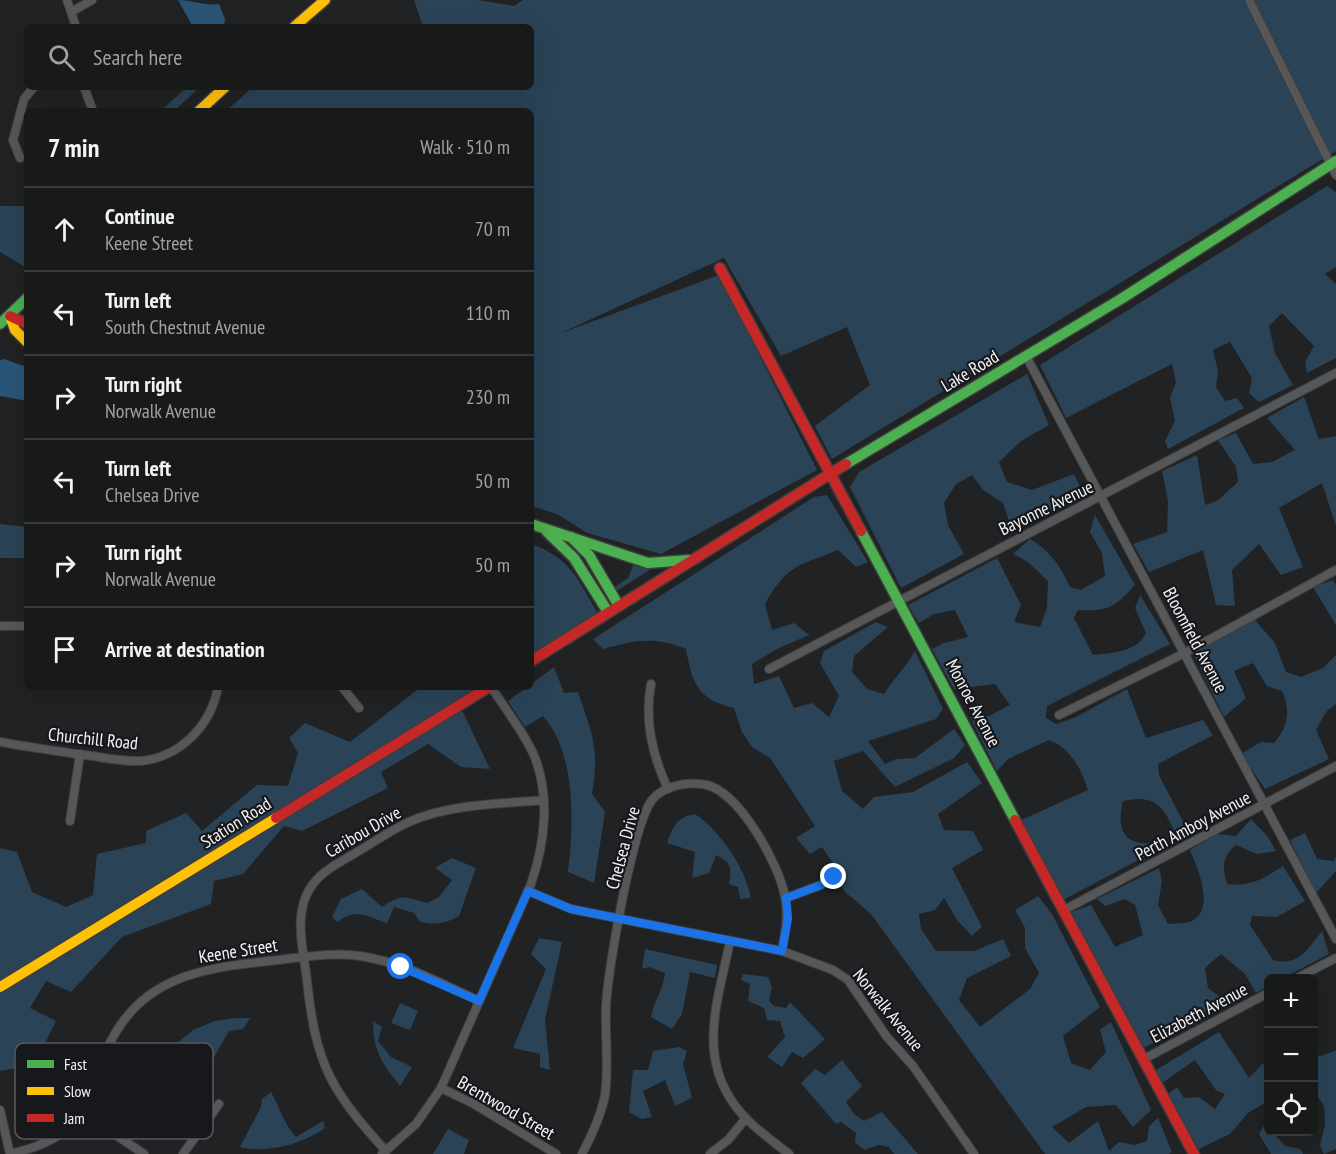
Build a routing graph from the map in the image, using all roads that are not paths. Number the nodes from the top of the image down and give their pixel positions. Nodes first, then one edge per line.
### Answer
1 (67, 0) edge
2 (92, 0) edge
3 (325, 0) edge
4 (1250, 2) dead end
5 (73, 10) junction
6 (75, 24) edge
7 (297, 24) edge
8 (32, 90) edge
9 (85, 90) edge
10 (222, 90) edge
11 (92, 108) edge
12 (203, 108) edge
13 (20, 158) dead end
14 (1333, 163) edge
15 (1336, 175) edge
16 (720, 268) dead end
17 (24, 301) edge
18 (10, 316) junction
19 (24, 323) edge
20 (0, 324) edge
21 (24, 339) edge
22 (1026, 356) junction
23 (1336, 373) edge
24 (830, 474) junction
25 (1101, 498) junction
26 (535, 526) edge
27 (570, 536) junction
28 (696, 559) junction
29 (1336, 570) edge
30 (899, 600) junction
31 (618, 606) junction
32 (608, 612) junction
33 (0, 626) edge
34 (24, 626) edge
35 (1185, 653) junction
36 (534, 659) edge
37 (769, 669) dead end
38 (651, 684) dead end
39 (217, 690) edge
40 (344, 690) edge
41 (485, 690) edge
42 (492, 690) edge
43 (358, 708) dead end
44 (1059, 715) dead end
45 (0, 742) edge
46 (80, 754) junction
47 (1336, 766) edge
48 (668, 789) junction
49 (544, 800) junction
50 (1265, 804) junction
51 (70, 821) dead end
52 (834, 877) dead end
53 (528, 891) junction
54 (786, 898) junction
55 (1064, 910) junction
56 (620, 919) junction
57 (1336, 939) edge
58 (730, 941) junction
59 (782, 951) junction
60 (304, 957) junction
61 (1336, 958) edge
62 (1305, 974) edge
63 (0, 987) edge
64 (1264, 996) edge
65 (479, 1001) junction
66 (112, 1043) edge
67 (1144, 1059) junction
68 (441, 1088) junction
69 (219, 1104) dead end
70 (0, 1110) edge
71 (213, 1112) edge
72 (746, 1118) junction
73 (53, 1139) edge
74 (122, 1139) edge
75 (194, 1139) edge
76 (384, 1152) edge
77 (10, 1154) edge
78 (144, 1154) edge
79 (183, 1154) edge
80 (556, 1154) edge
81 (582, 1154) edge
82 (710, 1154) edge
83 (789, 1154) edge
84 (974, 1154) edge
85 (1194, 1154) edge

1 - 5 street
2 - 5 street
3 - 7 street
4 - 14 street
5 - 6 street
8 - 13 street
9 - 11 street
10 - 12 street
14 - 15 street
14 - 22 street, Lake Road
16 - 24 street, Monroe Avenue
17 - 18 street
18 - 19 street
18 - 20 street
18 - 21 street
22 - 24 street, Lake Road
22 - 25 street, Bloomfield Avenue
23 - 25 street, Bayonne Avenue
24 - 28 street, Lake Road
24 - 30 street, Monroe Avenue
25 - 30 street, Bayonne Avenue
25 - 35 street, Bloomfield Avenue
26 - 27 street
26 - 32 street
27 - 28 street
27 - 31 street
28 - 31 street, Lake Road
29 - 35 street
30 - 37 street, Bayonne Avenue
30 - 55 street, Monroe Avenue
31 - 32 street, Lake Road
32 - 36 street
33 - 34 street
35 - 44 street
35 - 50 street, Bloomfield Avenue
38 - 48 street
39 - 46 street, Churchill Road
40 - 43 street
41 - 63 street, Station Road
42 - 49 street
45 - 46 street, Churchill Road
46 - 51 street
47 - 50 street, Perth Amboy Avenue
48 - 54 street
48 - 56 street, Chelsea Drive
49 - 53 street
49 - 60 street, Caribou Drive
50 - 55 street, Perth Amboy Avenue
50 - 57 street, Bloomfield Avenue
52 - 54 street
53 - 56 street, Norwalk Avenue
53 - 65 street
54 - 59 street
55 - 67 street, Monroe Avenue
56 - 58 street, Norwalk Avenue
56 - 81 street, Chelsea Drive
58 - 59 street, Norwalk Avenue
58 - 72 street
59 - 84 street, Norwalk Avenue
60 - 65 street, Keene Street
60 - 66 street, Keene Street
60 - 76 street, Caribou Drive
61 - 62 street
64 - 67 street, Elizabeth Avenue
65 - 68 street
67 - 85 street, Monroe Avenue
68 - 76 street
68 - 80 street, Brentwood Street
69 - 71 street
70 - 77 street
72 - 82 street
72 - 83 street
73 - 77 street, Keene Street
74 - 78 street
75 - 79 street

